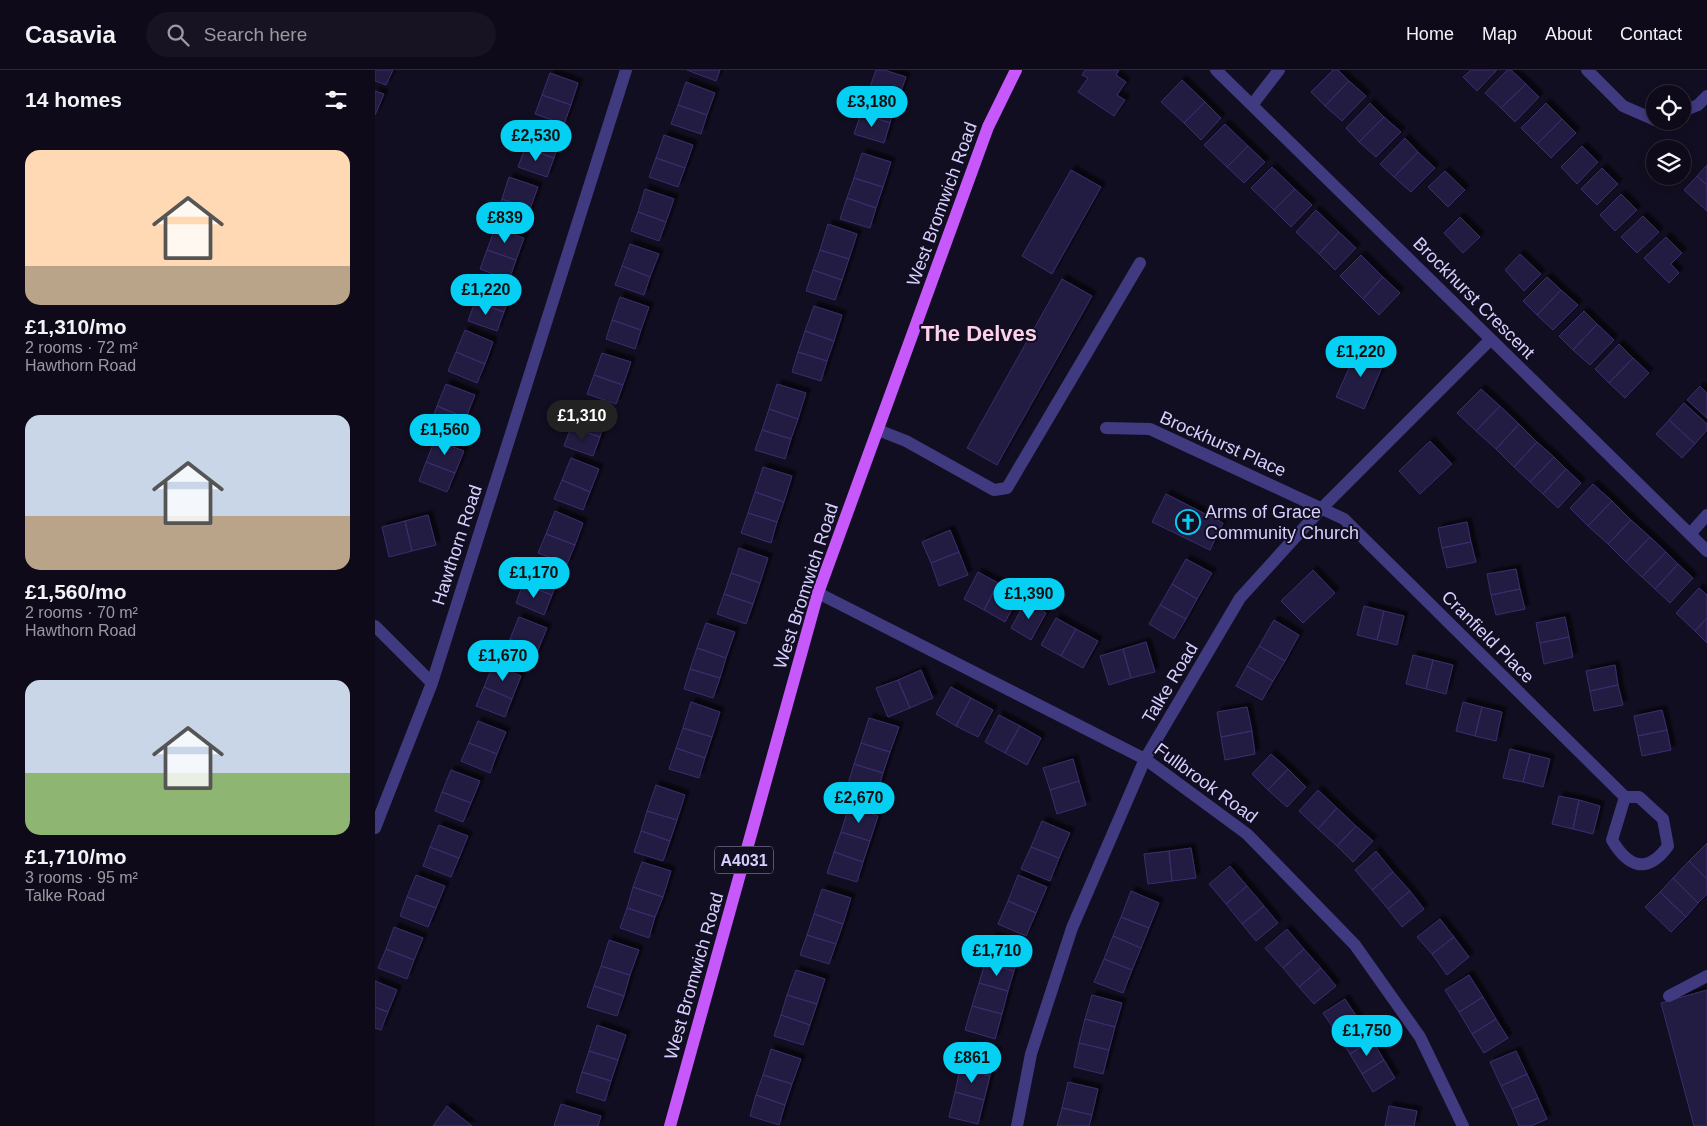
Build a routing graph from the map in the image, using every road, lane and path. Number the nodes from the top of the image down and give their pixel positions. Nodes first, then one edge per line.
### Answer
1 (626, 70) edge
2 (1016, 70) edge
3 (1216, 70) edge
4 (1279, 70) edge
5 (1587, 70) edge
6 (1707, 96) edge
7 (1252, 105) junction
8 (1691, 108) edge
9 (1646, 116) edge
10 (1140, 263) dead end
11 (1491, 340) junction
12 (1106, 428) dead end
13 (878, 430) junction
14 (1321, 509) junction
15 (1707, 515) edge
16 (1690, 534) junction
17 (1707, 551) edge
18 (819, 593) junction
19 (375, 626) edge
20 (432, 682) junction
21 (1145, 759) junction
22 (1625, 797) junction
23 (375, 828) edge
24 (1707, 976) edge
25 (1669, 996) dead end
26 (670, 1126) edge
27 (1017, 1126) edge
28 (1463, 1126) edge

1 - 20 street, Hawthorn Road
2 - 13 main road, West Bromwich Road / A4031
3 - 7 street, Brockhurst Crescent
4 - 7 street
5 - 9 street
6 - 8 street
7 - 11 street, Brockhurst Crescent
10 - 13 street
11 - 14 street, Talke Road
11 - 16 street, Brockhurst Crescent
12 - 14 street, Brockhurst Place
13 - 18 main road, West Bromwich Road / A4031
14 - 21 street, Talke Road
14 - 22 street, Cranfield Place
15 - 16 street
16 - 17 street, Brockhurst Crescent
18 - 21 street, Fullbrook Road
18 - 26 main road, West Bromwich Road / A4031
19 - 20 street
20 - 23 street, Hawthorn Road
21 - 27 street, Talke Road
21 - 28 street, Fullbrook Road
22 - 22 street, Cranfield Place
24 - 25 street

